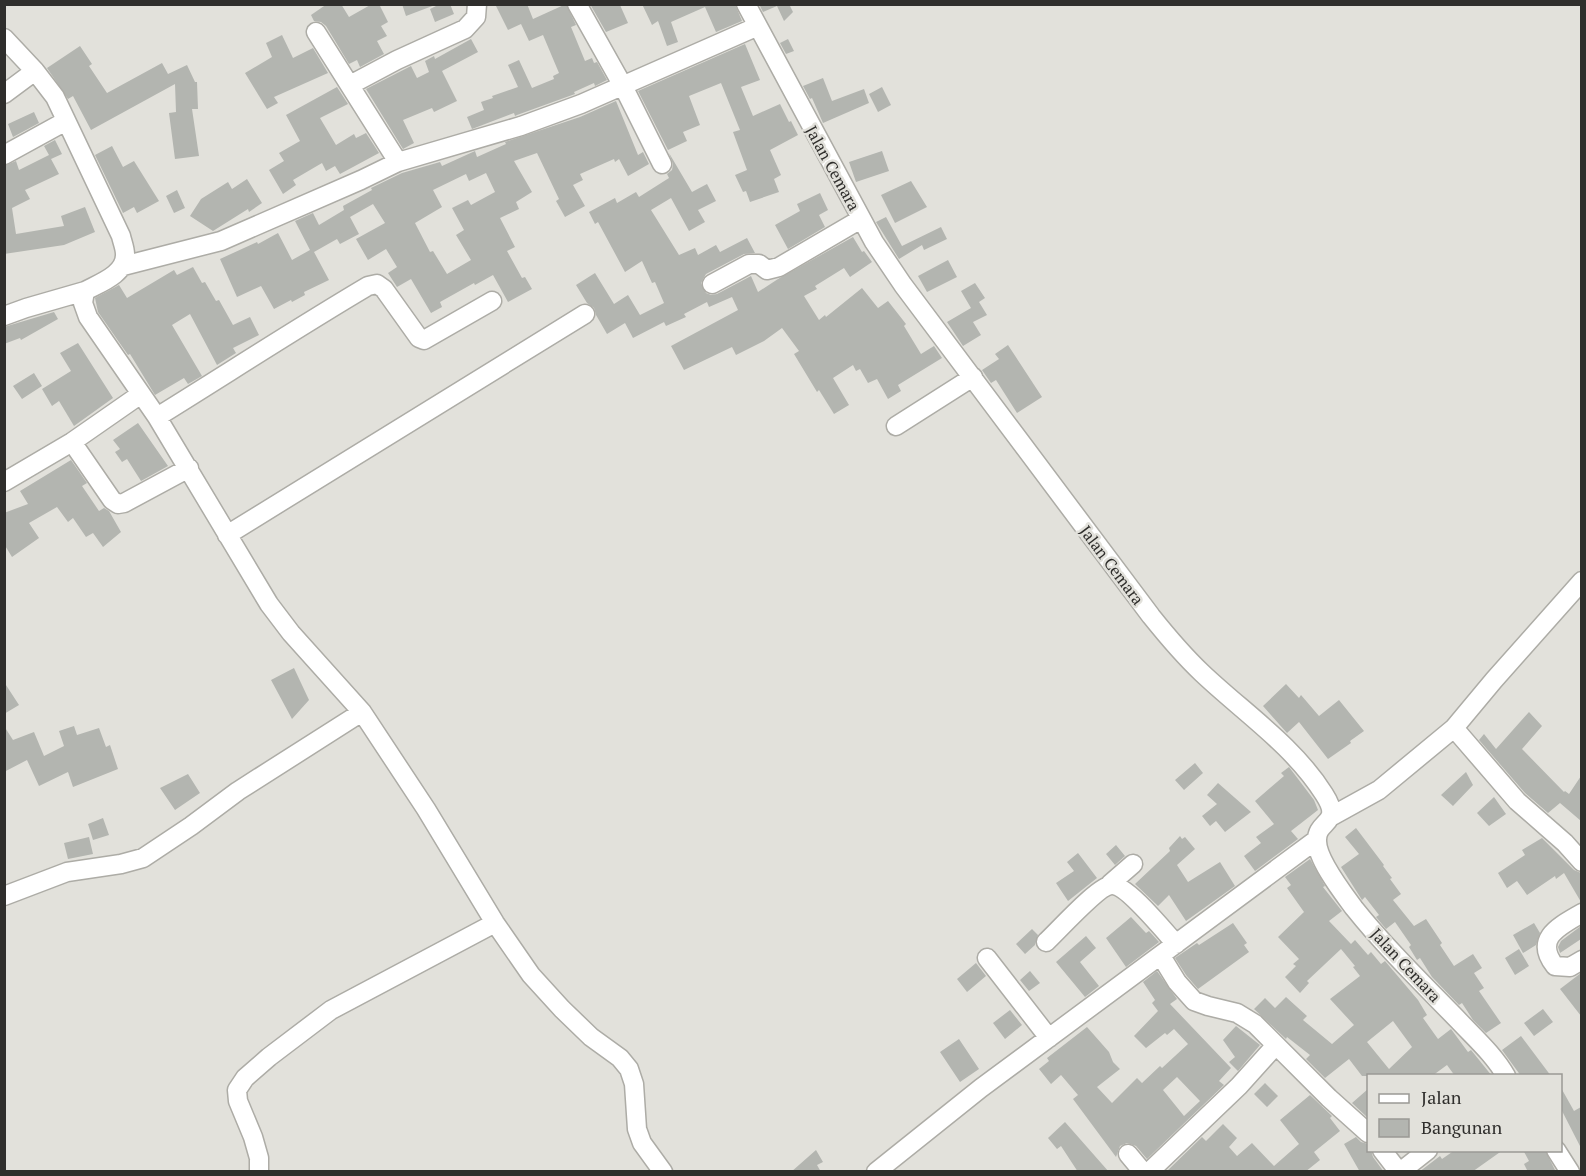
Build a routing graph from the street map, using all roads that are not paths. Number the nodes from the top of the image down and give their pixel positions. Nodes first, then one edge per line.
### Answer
1 (477, 4) edge
2 (577, 4) edge
3 (746, 4) edge
4 (756, 27) junction
5 (316, 32) dead end
6 (4, 39) edge
7 (35, 71) junction
8 (351, 85) junction
9 (623, 86) junction
10 (4, 94) edge
11 (66, 121) junction
12 (4, 155) edge
13 (398, 162) junction
14 (662, 164) dead end
15 (861, 219) junction
16 (123, 266) junction
17 (712, 284) dead end
18 (85, 291) junction
19 (492, 301) dead end
20 (585, 314) dead end
21 (4, 316) edge
22 (973, 378) junction
23 (141, 394) junction
24 (157, 417) junction
25 (896, 426) dead end
26 (72, 442) junction
27 (189, 468) junction
28 (4, 482) edge
29 (227, 535) junction
30 (1581, 581) edge
31 (362, 712) junction
32 (1454, 728) junction
33 (1332, 816) junction
34 (1316, 840) junction
35 (1581, 862) edge
36 (1133, 864) dead end
37 (1110, 884) junction
38 (4, 896) edge
39 (1581, 913) edge
40 (495, 923) junction
41 (1046, 942) dead end
42 (1176, 944) junction
43 (1161, 956) junction
44 (987, 958) dead end
45 (1581, 960) edge
46 (1049, 1038) junction
47 (1276, 1045) junction
48 (1505, 1074) edge
49 (1367, 1133) edge
50 (1384, 1152) edge
51 (1425, 1152) edge
52 (1557, 1152) edge
53 (1139, 1167) edge
54 (259, 1172) edge
55 (663, 1172) edge
56 (876, 1172) edge
57 (1399, 1172) edge
58 (1570, 1172) edge

1 - 8 street
2 - 9 street
3 - 4 street, Jalan Cemara
4 - 9 street
4 - 15 street, Jalan Cemara
5 - 8 street
6 - 7 street
7 - 10 street
7 - 11 street
8 - 13 street
9 - 13 street
9 - 14 street
11 - 12 street
11 - 16 street
13 - 16 street
15 - 17 street
15 - 22 street, Jalan Cemara
16 - 18 street
18 - 21 street
18 - 23 street
19 - 24 street
20 - 29 street
22 - 25 street
22 - 33 street, Jalan Cemara
23 - 24 street
23 - 26 street
24 - 27 street
26 - 27 street
26 - 28 street
27 - 29 street
29 - 31 street
30 - 32 street
31 - 38 street
31 - 40 street
32 - 33 street
32 - 35 street
33 - 34 street
34 - 42 street
34 - 48 street, Jalan Cemara
36 - 37 street
37 - 41 street
37 - 42 street
39 - 45 street
40 - 54 street
40 - 55 street
42 - 43 street
43 - 46 street
43 - 47 street
44 - 46 street
46 - 56 street
47 - 49 street
47 - 53 street
50 - 57 street
51 - 57 street
52 - 58 street

